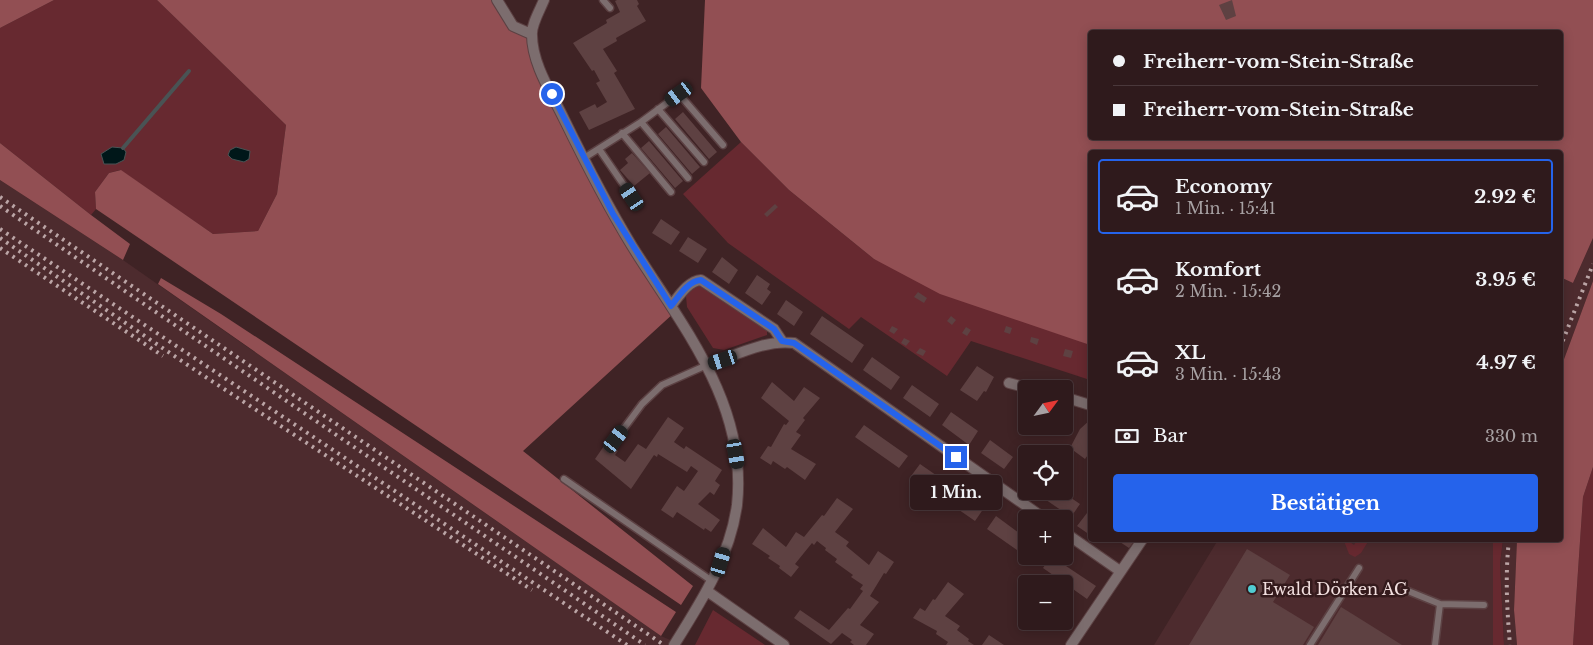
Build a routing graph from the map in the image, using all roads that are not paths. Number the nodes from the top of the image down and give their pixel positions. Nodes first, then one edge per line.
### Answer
1 (497, 0) edge
2 (544, 0) edge
3 (603, 0) edge
4 (610, 8) dead end
5 (531, 34) junction
6 (658, 110) junction
7 (641, 122) junction
8 (622, 133) junction
9 (723, 145) dead end
10 (599, 149) junction
11 (584, 158) junction
12 (704, 162) dead end
13 (688, 178) dead end
14 (671, 192) dead end
15 (632, 197) dead end
16 (671, 306) junction
17 (782, 341) junction
18 (707, 365) junction
19 (1009, 383) dead end
20 (1018, 385) edge
21 (1073, 400) edge
22 (1088, 404) edge
23 (616, 439) dead end
24 (564, 480) dead end
25 (1032, 510) edge
26 (1073, 538) edge
27 (1141, 542) edge
28 (1359, 568) dead end
29 (1120, 571) junction
30 (712, 581) junction
31 (707, 591) junction
32 (1408, 591) dead end
33 (1440, 604) junction
34 (1484, 605) dead end
35 (674, 645) edge
36 (784, 645) edge
37 (1072, 645) edge
38 (1310, 645) edge
39 (1435, 645) edge

1 - 5 street
2 - 5 street
3 - 4 lane
5 - 11 street
6 - 7 lane
6 - 9 lane
6 - 12 lane
7 - 8 lane
7 - 13 lane
8 - 10 lane
8 - 14 lane
10 - 11 lane
10 - 15 lane
11 - 16 street
16 - 17 street
16 - 18 street
17 - 18 street
17 - 25 street
18 - 23 lane
18 - 30 street
19 - 20 street
21 - 22 street
24 - 30 lane
26 - 29 street
27 - 29 street
28 - 38 lane
29 - 37 street
30 - 31 street
31 - 35 street
31 - 36 street
32 - 33 lane
33 - 34 lane
33 - 39 lane

